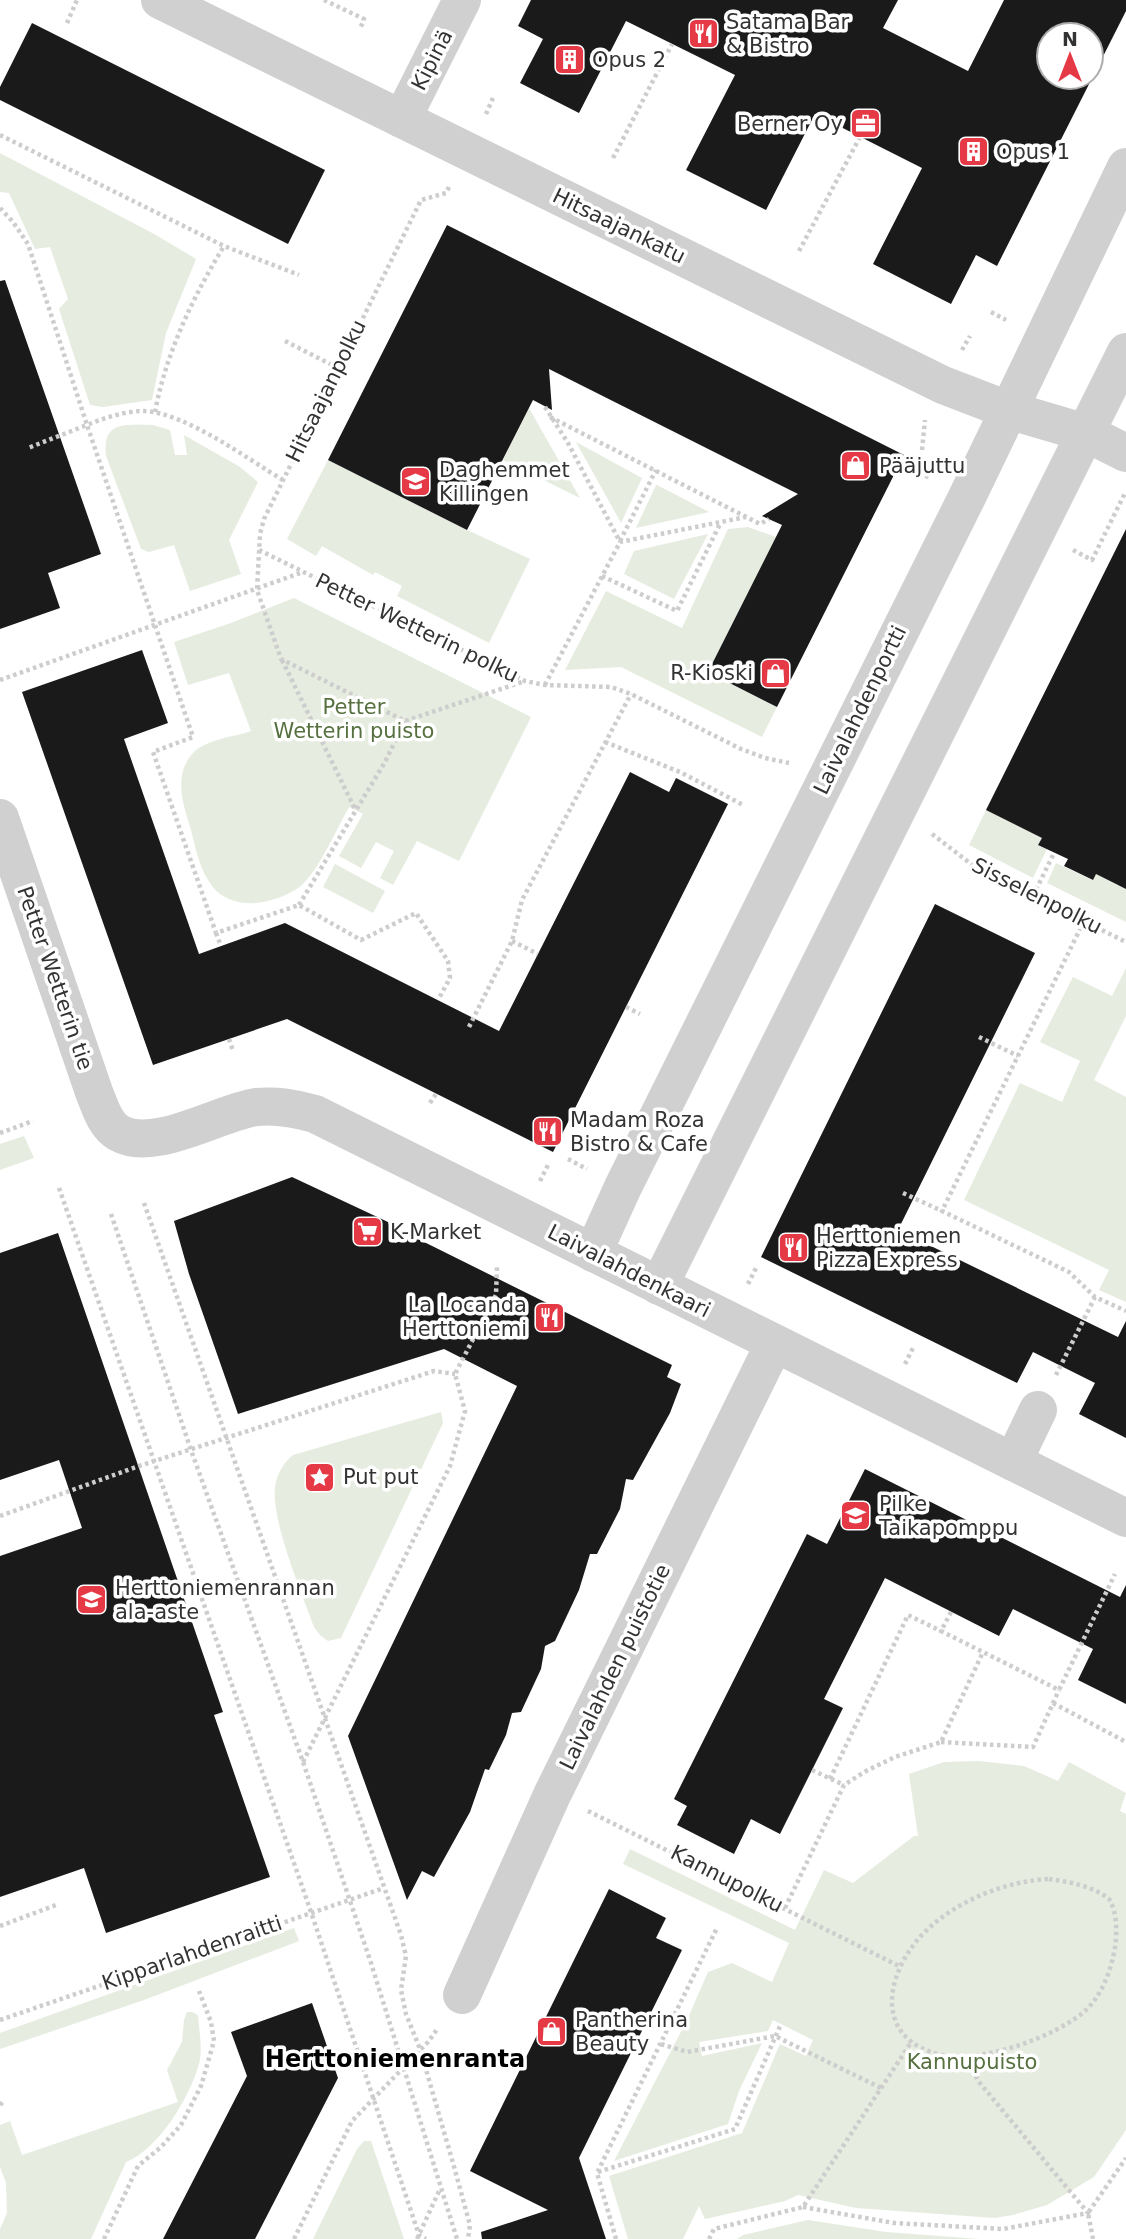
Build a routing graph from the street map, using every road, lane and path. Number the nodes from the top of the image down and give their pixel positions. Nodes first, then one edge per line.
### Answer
1 (77, 0) edge
2 (160, 0) edge
3 (324, 0) edge
4 (462, 0) edge
5 (67, 23) dead end
6 (360, 29) dead end
7 (673, 44) dead end
8 (402, 119) junction
9 (0, 135) edge
10 (860, 137) dead end
11 (613, 158) dead end
12 (1126, 167) edge
13 (421, 200) dead end
14 (0, 208) edge
15 (224, 246) junction
16 (799, 251) dead end
17 (299, 275) dead end
18 (285, 341) dead end
19 (1126, 352) edge
20 (338, 368) junction
21 (545, 407) dead end
22 (1008, 410) junction
23 (155, 412) junction
24 (550, 417) junction
25 (86, 425) junction
26 (1086, 432) junction
27 (28, 448) dead end
28 (1126, 453) edge
29 (656, 470) junction
30 (283, 480) junction
31 (1126, 491) edge
32 (746, 517) junction
33 (769, 519) dead end
34 (721, 522) junction
35 (620, 542) junction
36 (259, 550) junction
37 (1092, 560) dead end
38 (304, 572) junction
39 (602, 576) junction
40 (257, 590) junction
41 (156, 626) junction
42 (281, 659) junction
43 (0, 680) edge
44 (524, 681) junction
45 (545, 685) junction
46 (631, 694) junction
47 (405, 721) junction
48 (606, 742) junction
49 (765, 758) dead end
50 (743, 805) dead end
51 (355, 810) junction
52 (0, 818) edge
53 (949, 848) dead end
54 (1054, 853) dead end
55 (1033, 895) junction
56 (299, 905) junction
57 (1084, 921) junction
58 (216, 933) junction
59 (512, 941) junction
60 (1126, 942) edge
61 (221, 946) dead end
62 (538, 954) dead end
63 (438, 1000) dead end
64 (626, 1007) dead end
65 (640, 1014) dead end
66 (469, 1027) dead end
67 (979, 1037) dead end
68 (229, 1039) dead end
69 (233, 1051) dead end
70 (1018, 1056) junction
71 (436, 1094) dead end
72 (430, 1104) dead end
73 (33, 1121) dead end
74 (0, 1133) edge
75 (118, 1133) joint
76 (59, 1188) dead end
77 (903, 1192) dead end
78 (144, 1202) dead end
79 (942, 1211) junction
80 (111, 1214) dead end
81 (593, 1253) junction
82 (497, 1266) dead end
83 (659, 1286) junction
84 (1094, 1297) junction
85 (1126, 1311) edge
86 (774, 1343) junction
87 (455, 1374) junction
88 (1038, 1410) joint
89 (226, 1438) junction
90 (191, 1450) junction
91 (155, 1461) junction
92 (1013, 1462) junction
93 (0, 1516) edge
94 (1126, 1518) edge
95 (1115, 1574) dead end
96 (951, 1612) dead end
97 (941, 1631) junction
98 (983, 1652) junction
99 (1059, 1690) junction
100 (1053, 1703) junction
101 (325, 1720) junction
102 (941, 1742) junction
103 (1126, 1742) edge
104 (303, 1762) junction
105 (812, 1770) dead end
106 (830, 1779) junction
107 (845, 1785) junction
108 (551, 1795) junction
109 (384, 1888) junction
110 (349, 1899) junction
111 (56, 1905) dead end
112 (785, 1908) junction
113 (311, 1912) junction
114 (1122, 1921) dead end
115 (0, 1926) edge
116 (717, 1928) dead end
117 (901, 1967) junction
118 (1117, 1970) dead end
119 (199, 1991) dead end
120 (463, 1995) joint
121 (0, 2020) edge
122 (781, 2024) dead end
123 (775, 2036) junction
124 (912, 2041) junction
125 (661, 2044) junction
126 (420, 2049) junction
127 (965, 2056) junction
128 (402, 2067) junction
129 (881, 2088) junction
130 (373, 2098) junction
131 (1126, 2158) edge
132 (597, 2173) junction
133 (440, 2188) junction
134 (803, 2207) junction
135 (1088, 2213) junction
136 (418, 2237) edge
137 (104, 2239) edge
138 (294, 2239) edge
139 (426, 2239) edge
140 (457, 2239) edge
141 (468, 2239) edge
142 (615, 2239) edge
143 (709, 2239) edge
144 (1093, 2239) edge

1 - 5 path
2 - 8 street, Hitsaajankatu
3 - 6 path
4 - 8 street, Kipinä
7 - 11 path
8 - 22 street, Hitsaajankatu
9 - 15 path
10 - 16 path
12 - 22 street, Laivalahdenportti
13 - 20 path, Hitsaajanpolku
14 - 25 path
15 - 17 path
15 - 23 path
18 - 20 path
19 - 26 street
20 - 30 path, Hitsaajanpolku
21 - 24 path
22 - 26 street, Hitsaajankatu
22 - 81 street, Laivalahdenportti
23 - 25 path
23 - 30 path
24 - 29 path
24 - 35 path
25 - 27 path
25 - 41 path
26 - 28 street, Hitsaajankatu
26 - 83 street
29 - 32 path
29 - 35 path
30 - 36 path, Hitsaajanpolku
31 - 37 path
32 - 33 path
32 - 34 path
34 - 35 path
34 - 39 path
35 - 39 path
36 - 38 path, Petter Wetterin polku
36 - 40 path, Hitsaajanpolku
38 - 40 path, Petter Wetterin polku
38 - 44 path, Petter Wetterin polku
39 - 45 path
40 - 41 path, Petter Wetterin polku
40 - 42 path
41 - 43 path, Petter Wetterin polku
41 - 58 path
42 - 47 path
42 - 51 path
44 - 45 path, Petter Wetterin polku
44 - 47 path
45 - 46 path, Petter Wetterin polku
46 - 48 path
46 - 49 path, Petter Wetterin polku
47 - 51 path
48 - 50 path
48 - 59 path
51 - 56 path
52 - 75 street, Petter Wetterin tie
53 - 55 path, Sisselenpolku
54 - 55 path
55 - 57 path, Sisselenpolku
56 - 58 path
56 - 63 path
57 - 60 path, Sisselenpolku
57 - 70 path
58 - 61 path
59 - 62 path
59 - 66 path
64 - 65 path
67 - 70 path
68 - 69 path
70 - 79 path
71 - 72 path
73 - 74 path
75 - 81 street, Laivalahdenkaari
76 - 91 path
77 - 79 path
78 - 89 path
79 - 84 path
80 - 90 path
81 - 83 street, Laivalahdenkaari
82 - 87 path
83 - 86 street, Laivalahdenkaari
84 - 85 path
84 - 88 path
86 - 92 street, Laivalahdenkaari
86 - 108 street, Laivalahden puistotie
87 - 89 path
87 - 101 path
88 - 92 street
89 - 90 path
89 - 101 path
90 - 91 path
90 - 104 path
91 - 93 path
91 - 113 path
92 - 94 street, Laivalahdenkaari
95 - 99 path
96 - 97 path
97 - 98 path
97 - 106 path
98 - 99 path
98 - 102 path
99 - 100 path
100 - 102 path
100 - 103 path
101 - 104 path
101 - 109 path
102 - 107 path
104 - 110 path
105 - 106 path
106 - 107 path
107 - 112 path
108 - 112 path, Kannupolku
108 - 120 street, Laivalahden puistotie
109 - 110 path, Kipparlahdenraitti
109 - 126 path
110 - 113 path, Kipparlahdenraitti
110 - 128 path
111 - 115 path
112 - 117 path, Kannupolku
113 - 121 path, Kipparlahdenraitti
113 - 130 path
114 - 117 path
116 - 125 path
117 - 124 path
118 - 127 path
119 - 137 path
120 - 126 path
122 - 123 path
123 - 125 path
123 - 129 path
123 - 132 path
124 - 127 path
124 - 129 path
125 - 132 path
126 - 128 path
126 - 141 path
127 - 135 path
128 - 130 path
128 - 133 path
129 - 134 path
130 - 136 path
130 - 138 path
131 - 135 path
132 - 142 path
133 - 136 path
133 - 140 path
134 - 135 path
134 - 143 path
135 - 144 path
136 - 139 path

